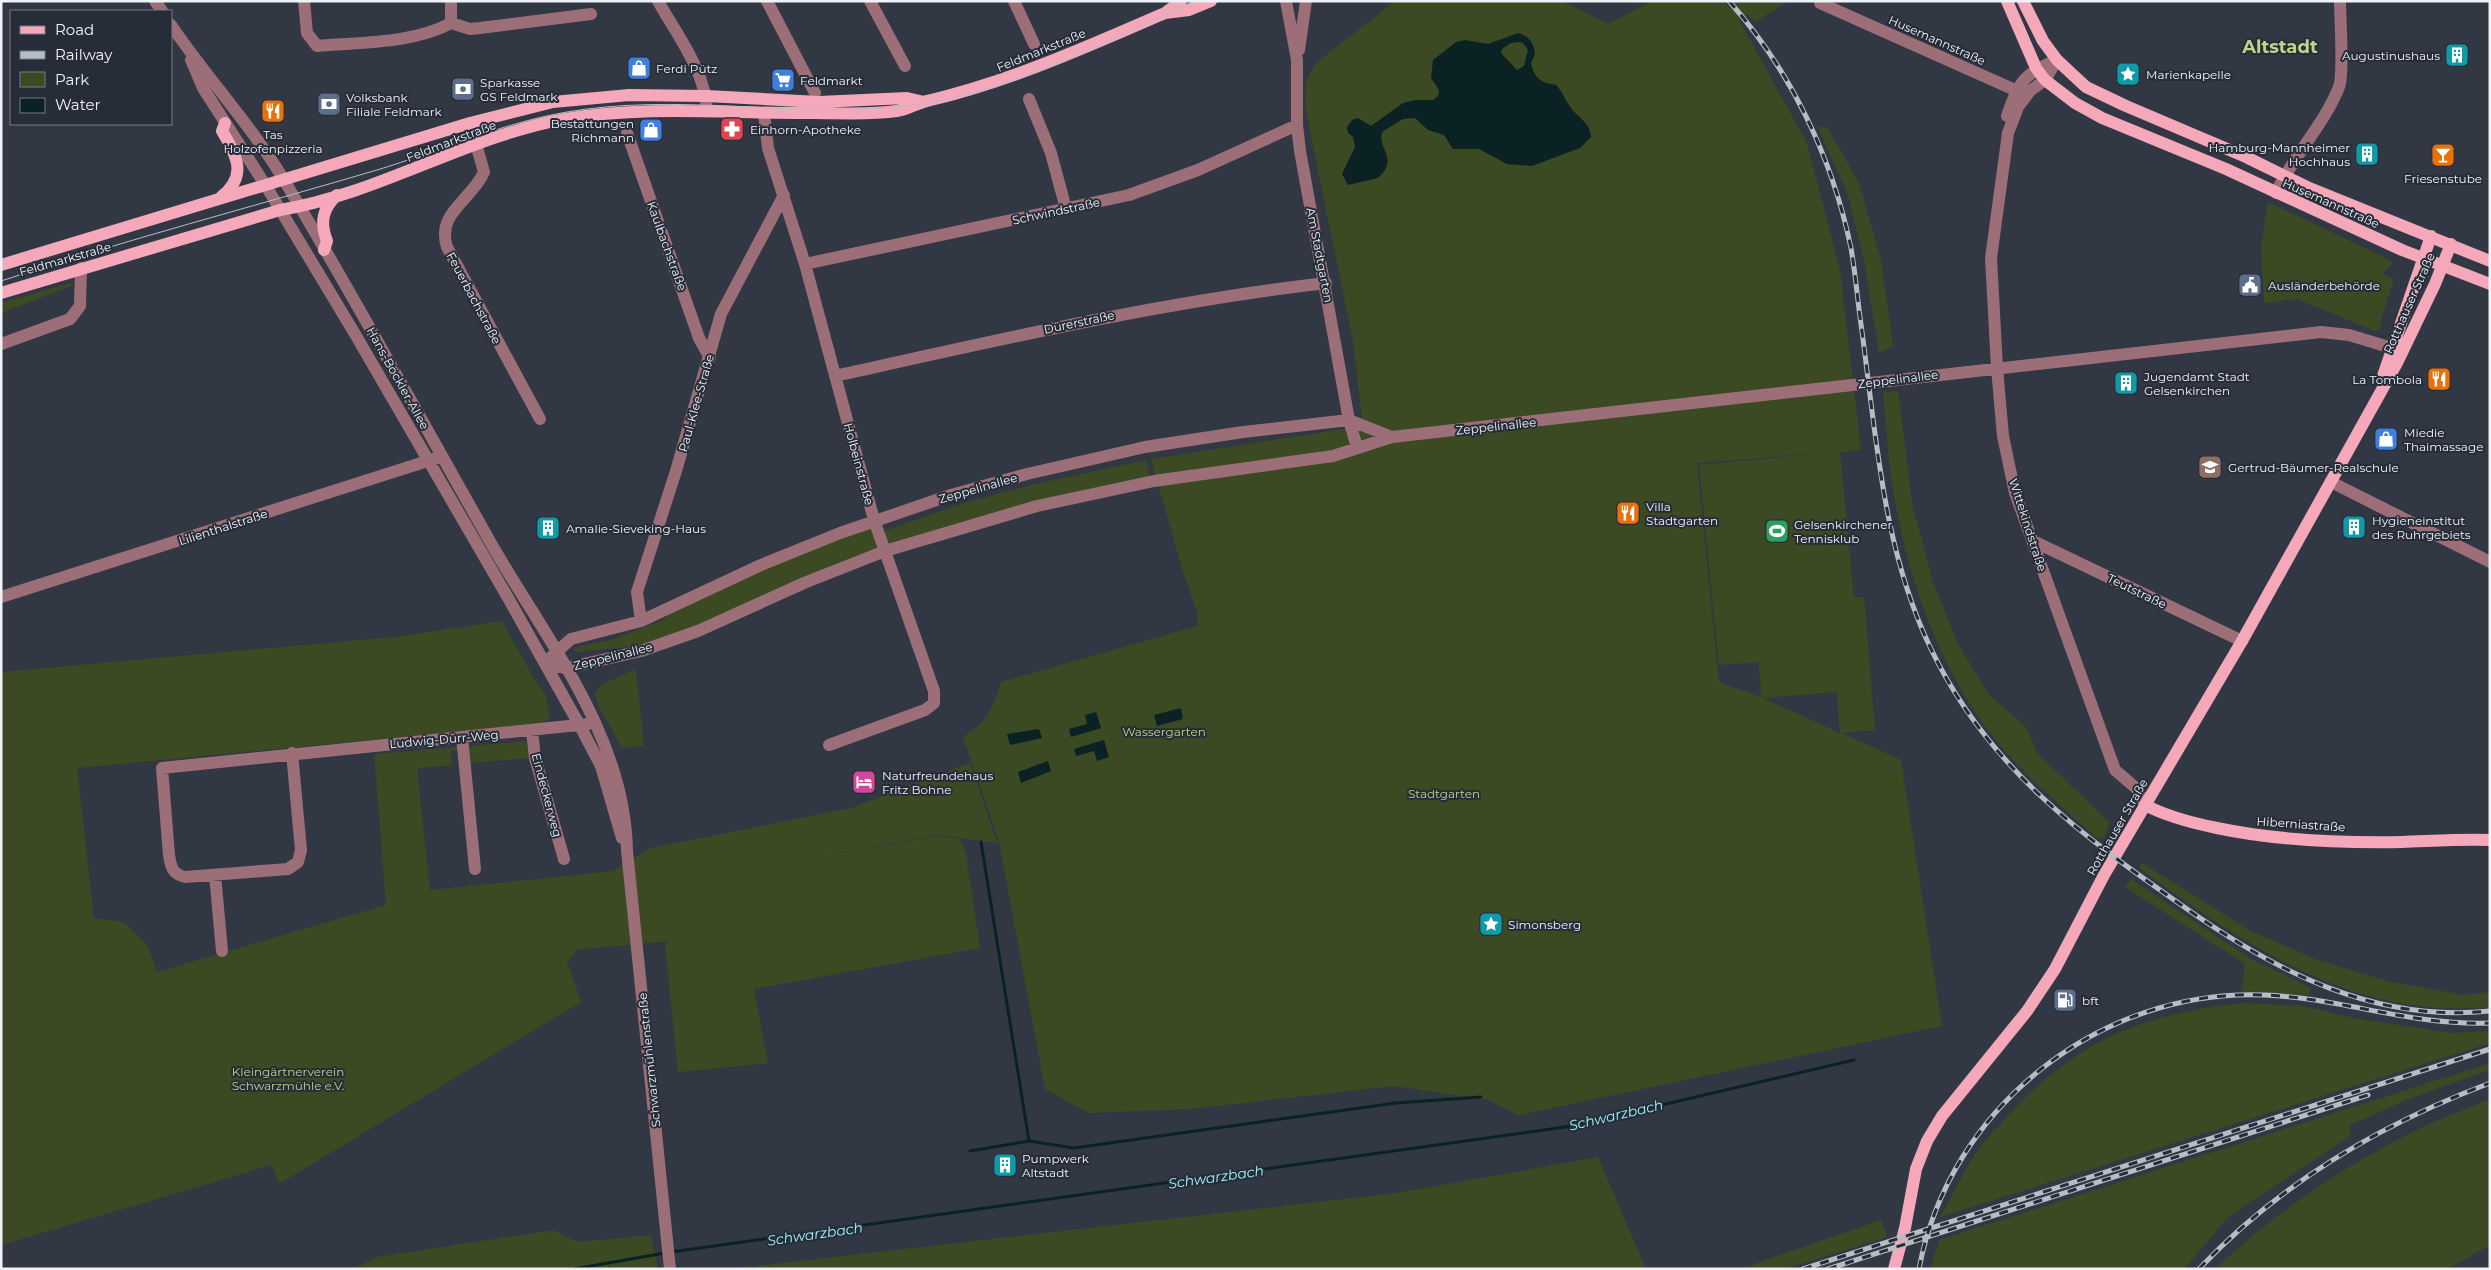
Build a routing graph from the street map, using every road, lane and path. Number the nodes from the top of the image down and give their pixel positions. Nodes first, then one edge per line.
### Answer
1 (304, 1) edge
2 (451, 1) edge
3 (658, 1) edge
4 (767, 1) edge
5 (870, 1) edge
6 (1014, 1) edge
7 (1180, 1) edge
8 (1211, 1) edge
9 (1286, 1) edge
10 (1306, 1) edge
11 (2007, 1) edge
12 (2023, 1) edge
13 (2340, 1) edge
14 (1820, 3) dead end
15 (1165, 13) junction
16 (591, 14) dead end
17 (451, 23) junction
18 (172, 26) edge
19 (1034, 44) dead end
20 (185, 46) junction
21 (1297, 60) junction
22 (2057, 60) junction
23 (905, 66) dead end
24 (2036, 68) junction
25 (2046, 80) junction
26 (2015, 90) junction
27 (815, 93) dead end
28 (707, 96) junction
29 (1029, 99) dead end
30 (924, 102) junction
31 (707, 111) junction
32 (764, 114) junction
33 (225, 123) junction
34 (470, 123) junction
35 (1297, 125) junction
36 (626, 133) dead end
37 (2008, 133) junction
38 (475, 146) junction
39 (2284, 176) junction
40 (283, 179) junction
41 (266, 186) junction
42 (2276, 194) junction
43 (337, 195) junction
44 (784, 195) junction
45 (218, 200) junction
46 (298, 207) junction
47 (1066, 209) junction
48 (280, 210) junction
49 (2431, 236) junction
50 (2451, 244) junction
51 (324, 250) junction
52 (2422, 259) junction
53 (2490, 261) edge
54 (805, 264) junction
55 (1, 265) edge
56 (2441, 265) junction
57 (81, 268) junction
58 (1326, 283) junction
59 (2490, 284) edge
60 (1, 293) edge
61 (1, 344) edge
62 (2398, 348) junction
63 (710, 358) junction
64 (1997, 368) junction
65 (835, 376) junction
66 (540, 419) dead end
67 (1349, 420) junction
68 (1392, 437) junction
69 (1357, 447) junction
70 (441, 455) junction
71 (429, 461) junction
72 (2331, 482) junction
73 (874, 520) junction
74 (2033, 541) junction
75 (885, 552) junction
76 (2490, 562) edge
77 (2, 595) edge
78 (640, 621) junction
79 (2242, 641) junction
80 (556, 651) junction
81 (546, 664) junction
82 (566, 668) junction
83 (595, 721) junction
84 (580, 726) junction
85 (532, 731) junction
86 (462, 737) junction
87 (829, 745) dead end
88 (292, 753) junction
89 (2145, 805) junction
90 (2490, 833) edge
91 (2459, 838) junction
92 (2490, 840) edge
93 (627, 851) junction
94 (564, 860) dead end
95 (475, 869) dead end
96 (215, 875) junction
97 (222, 952) dead end
98 (670, 1264) edge
99 (1894, 1269) edge

1 - 17 street
2 - 17 street
3 - 28 street
4 - 27 street
5 - 23 street
6 - 19 street
7 - 15 main road, Feldmarkstraße
8 - 15 main road, Feldmarkstraße
9 - 21 street, Am Stadtgarten
10 - 21 street, Am Stadtgarten
11 - 24 main road, Husemannstraße
12 - 22 main road, Husemannstraße
13 - 39 street
14 - 26 street, Husemannstraße
15 - 30 main road, Feldmarkstraße
16 - 17 street
18 - 20 street, Hans-Böckler-Allee
20 - 33 street, Hans-Böckler-Allee
20 - 40 street, Hans-Böckler-Allee
21 - 35 street, Am Stadtgarten
22 - 24 street, Wittekindstraße
22 - 25 street, Wittekindstraße
22 - 39 main road, Husemannstraße
24 - 25 main road, Husemannstraße
24 - 26 street, Wittekindstraße
25 - 37 street, Wittekindstraße
25 - 42 main road, Husemannstraße
26 - 37 street, Wittekindstraße
28 - 30 main road, Feldmarkstraße
28 - 31 street
28 - 34 main road, Feldmarkstraße
29 - 47 street
30 - 32 main road, Feldmarkstraße
31 - 32 main road, Feldmarkstraße
31 - 38 main road, Feldmarkstraße
32 - 44 street, Holbeinstraße
33 - 41 street, Hans-Böckler-Allee
33 - 45 main road
34 - 38 street, Feuerbachstraße
34 - 40 main road, Feldmarkstraße
35 - 47 street, Schwindstraße
35 - 58 street, Am Stadtgarten
36 - 63 street, Kaulbachstraße
37 - 64 street, Wittekindstraße
38 - 43 main road, Feldmarkstraße
38 - 66 street, Feuerbachstraße
39 - 42 street
39 - 49 main road, Husemannstraße
40 - 41 main road, Feldmarkstraße
40 - 46 street, Hans-Böckler-Allee
41 - 45 main road, Feldmarkstraße
41 - 48 street, Hans-Böckler-Allee
42 - 52 main road, Husemannstraße
43 - 46 main road, Feldmarkstraße
43 - 51 main road
44 - 54 street, Holbeinstraße
44 - 63 street, Paul-Klee-Straße
45 - 55 main road, Feldmarkstraße
46 - 48 main road, Feldmarkstraße
46 - 51 street, Hans-Böckler-Allee
47 - 54 street, Schwindstraße
48 - 57 main road, Feldmarkstraße
48 - 71 street, Hans-Böckler-Allee
49 - 50 main road, Husemannstraße
49 - 52 main road, Rotthauser Straße
50 - 53 main road, Husemannstraße
50 - 56 main road, Rotthauser Straße
51 - 70 street, Hans-Böckler-Allee
52 - 56 main road, Husemannstraße
52 - 62 main road, Rotthauser Straße
54 - 65 street, Holbeinstraße
56 - 59 main road, Husemannstraße
56 - 62 main road, Rotthauser Straße
57 - 60 main road, Feldmarkstraße
57 - 61 street
58 - 65 street, Dürerstraße
58 - 67 street, Am Stadtgarten
62 - 64 street, Zeppelinallee
62 - 72 main road, Rotthauser Straße
63 - 78 street, Paul-Klee-Straße
64 - 68 street, Zeppelinallee
64 - 74 street, Wittekindstraße
65 - 73 street, Holbeinstraße
67 - 68 street, Zeppelinallee
67 - 69 street, Am Stadtgarten
67 - 73 street, Zeppelinallee
68 - 69 street, Zeppelinallee
69 - 75 street, Zeppelinallee
70 - 71 street, Lilienthalstraße
70 - 80 street, Hans-Böckler-Allee
71 - 77 street, Lilienthalstraße
71 - 81 street, Hans-Böckler-Allee
72 - 76 street
72 - 79 main road, Rotthauser Straße
73 - 75 street, Holbeinstraße
73 - 78 street, Zeppelinallee
74 - 79 street, Teutstraße
74 - 89 street, Wittekindstraße
75 - 82 street, Zeppelinallee
75 - 87 street, Holbeinstraße
78 - 80 street, Zeppelinallee
79 - 89 main road, Rotthauser Straße
80 - 81 street, Zeppelinallee
80 - 82 street, Hans-Böckler-Allee
81 - 82 street, Zeppelinallee
81 - 84 street, Hans-Böckler-Allee
82 - 83 street, Hans-Böckler-Allee
83 - 84 street, Ludwig-Dürr-Weg
83 - 93 street, Schwarzmühlenstraße
84 - 85 street, Ludwig-Dürr-Weg
84 - 93 street, Schwarzmühlenstraße
85 - 86 street, Ludwig-Dürr-Weg
85 - 94 street, Eindeckerweg
86 - 88 street, Ludwig-Dürr-Weg
86 - 95 street
88 - 96 street, Ludwig-Dürr-Weg
88 - 96 street, Ludwig-Dürr-Weg
89 - 91 main road, Hiberniastraße
89 - 99 main road, Rotthauser Straße
90 - 91 main road, Hiberniastraße
91 - 92 main road, Hiberniastraße
93 - 98 street, Schwarzmühlenstraße
96 - 97 street

